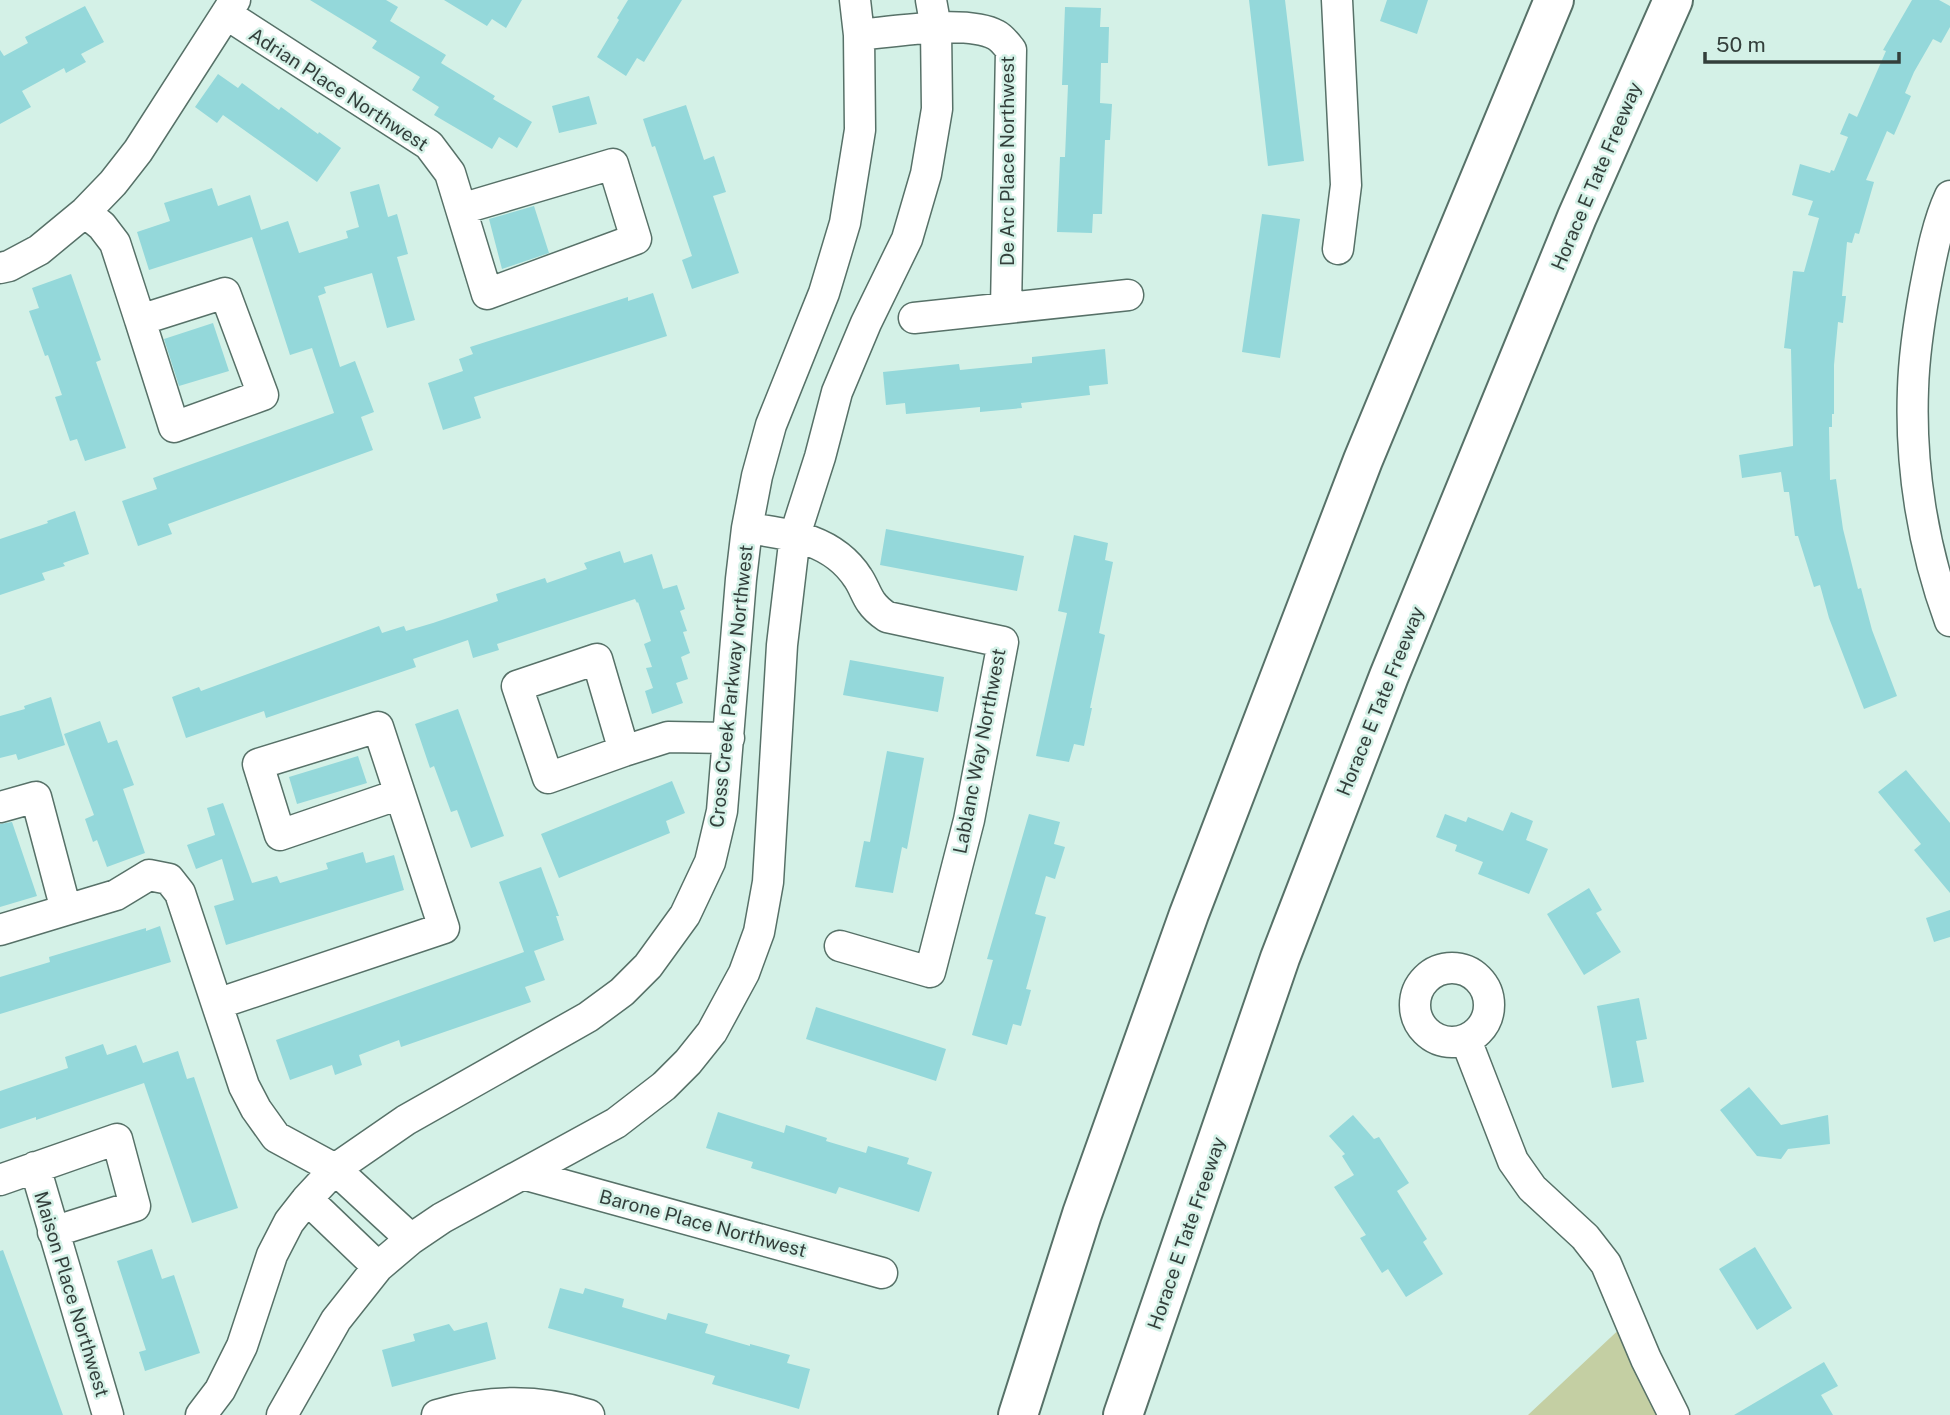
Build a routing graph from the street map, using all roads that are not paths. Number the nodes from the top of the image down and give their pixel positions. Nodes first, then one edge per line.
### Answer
1 (855, 0) edge
2 (1337, 0) edge
3 (1555, 0) edge
4 (1673, 0) edge
5 (230, 7) edge
6 (934, 14) edge
7 (859, 35) junction
8 (1950, 195) edge
9 (461, 209) junction
10 (85, 212) junction
11 (1338, 249) dead end
12 (0, 268) edge
13 (1128, 295) dead end
14 (1006, 308) junction
15 (914, 318) dead end
16 (140, 320) junction
17 (747, 528) junction
18 (795, 535) junction
19 (1950, 621) edge
20 (729, 738) junction
21 (624, 751) dead end
22 (400, 794) junction
23 (0, 807) edge
24 (66, 910) junction
25 (0, 930) edge
26 (840, 946) dead end
27 (217, 1004) junction
28 (1466, 1040) dead end
29 (34, 1167) junction
30 (335, 1169) junction
31 (523, 1174) junction
32 (0, 1180) edge
33 (307, 1199) junction
34 (53, 1232) junction
35 (411, 1239) junction
36 (378, 1267) junction
37 (883, 1273) dead end
38 (108, 1415) edge
39 (201, 1415) edge
40 (282, 1415) edge
41 (438, 1415) edge
42 (589, 1415) edge
43 (1018, 1415) edge
44 (1123, 1415) edge
45 (1674, 1415) edge

1 - 7 street, Cross Creek Parkway Northwest
2 - 11 street
3 - 43 highway
4 - 44 highway, Horace E Tate Freeway
5 - 9 street, Adrian Place Northwest
5 - 10 street
6 - 7 street, De Arc Place Northwest
6 - 14 street, De Arc Place Northwest
6 - 18 street
7 - 17 street, Cross Creek Parkway Northwest
8 - 19 street
9 - 9 street, Adrian Place Northwest
10 - 12 street
10 - 16 street
13 - 14 street
14 - 15 street
16 - 16 street
17 - 18 street, Lablanc Way Northwest
17 - 20 street, Cross Creek Parkway Northwest
18 - 26 street, Lablanc Way Northwest
18 - 31 street
20 - 21 street
20 - 30 street, Cross Creek Parkway Northwest
22 - 22 street
22 - 27 street
23 - 24 street
24 - 25 street
24 - 27 street
27 - 30 street
28 - 45 street
29 - 32 street, Maison Place Northwest
29 - 34 street, Maison Place Northwest
29 - 34 street
30 - 33 street, Cross Creek Parkway Northwest
30 - 35 street
31 - 35 street
31 - 37 street, Barone Place Northwest
33 - 36 street
33 - 39 street, Cross Creek Parkway Northwest
34 - 38 street, Maison Place Northwest
35 - 36 street
36 - 40 street
41 - 42 street

